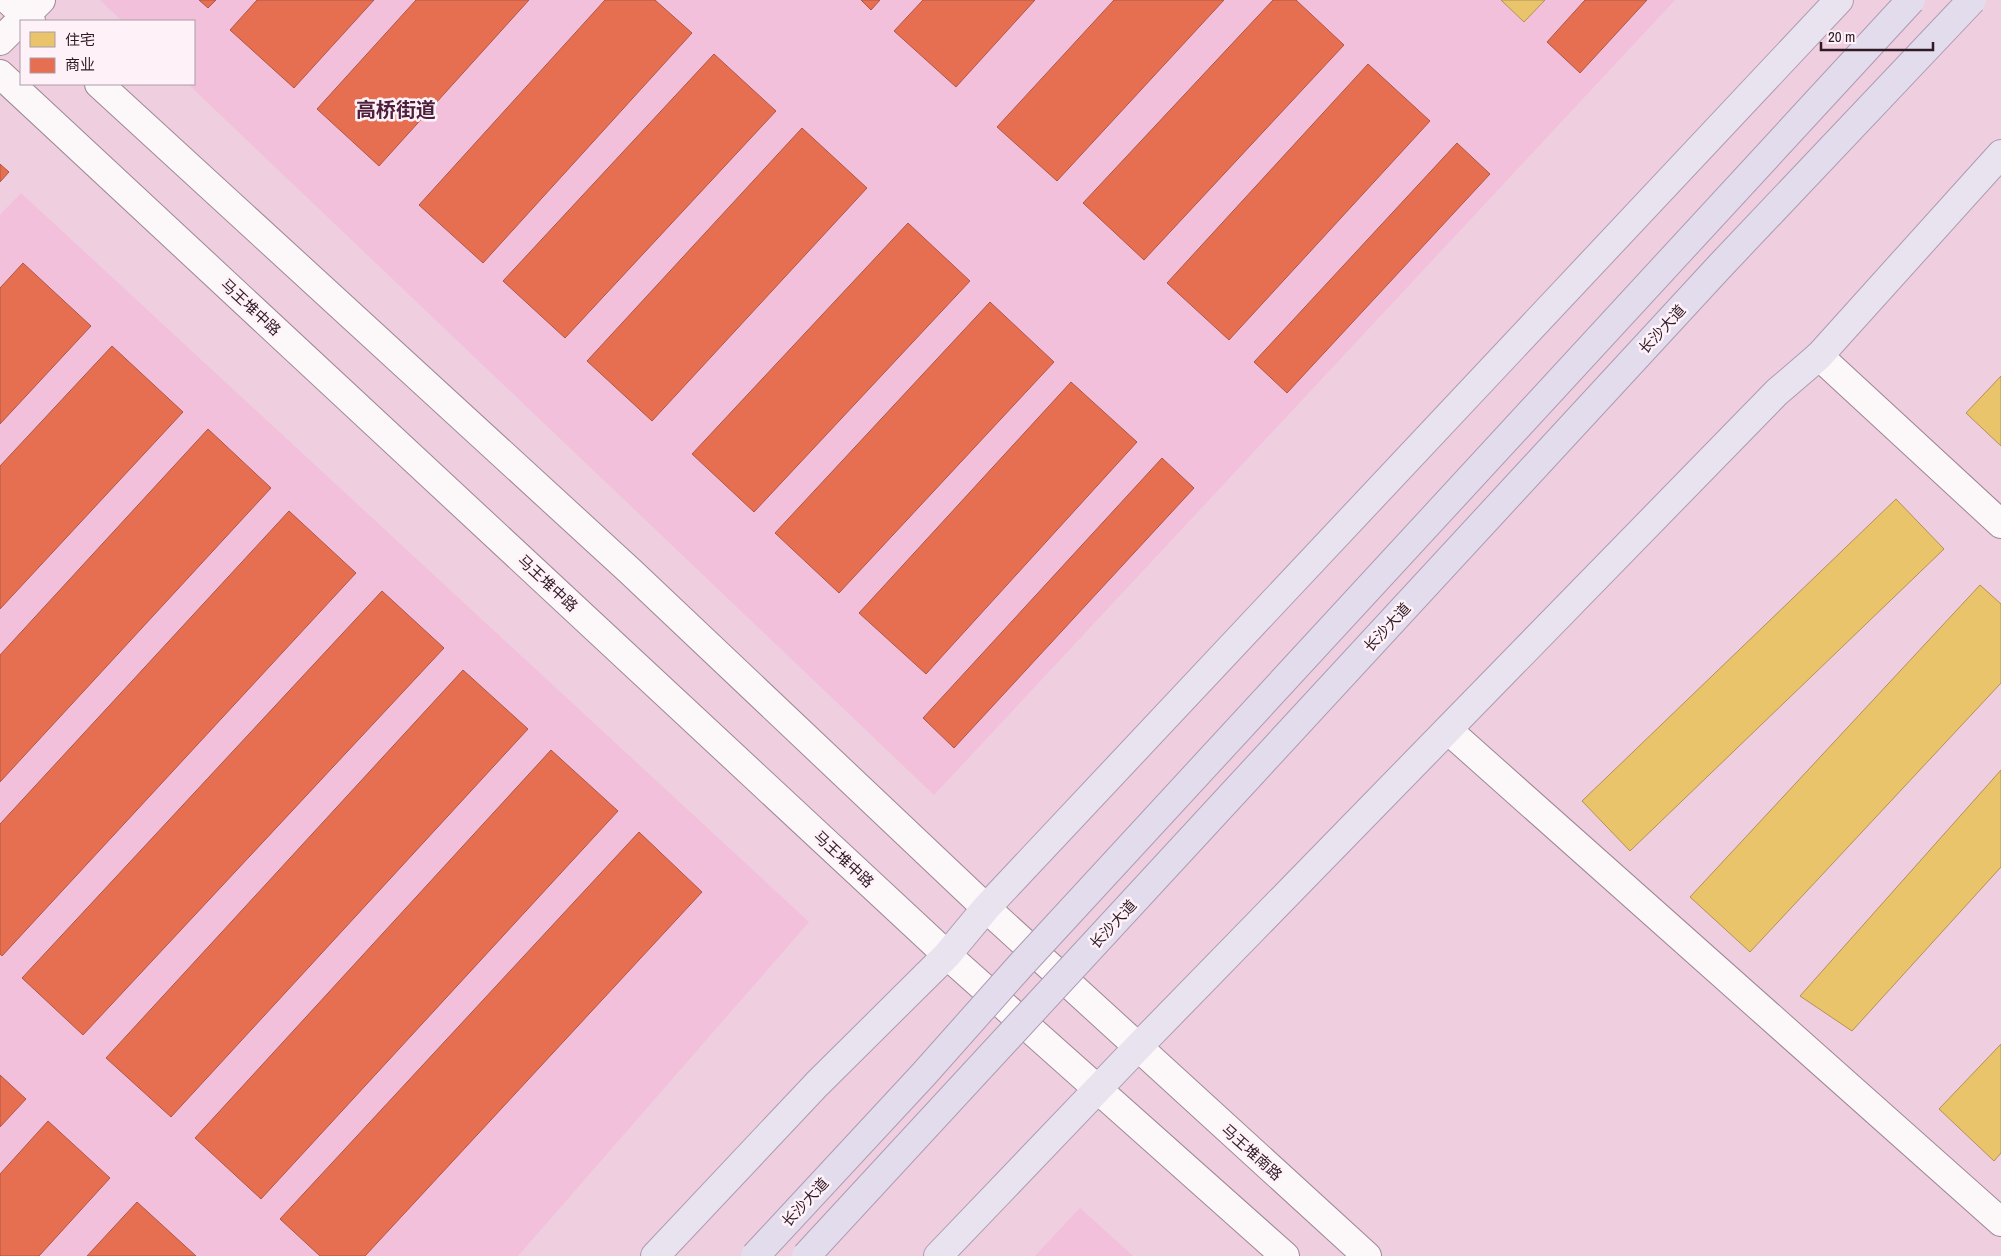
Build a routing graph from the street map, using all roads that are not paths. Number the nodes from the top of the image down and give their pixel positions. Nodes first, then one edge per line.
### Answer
1 (1839, 0) edge
2 (1911, 0) edge
3 (1972, 0) edge
4 (26, 9) edge
5 (0, 41) edge
6 (0, 74) edge
7 (100, 85) edge
8 (2001, 154) edge
9 (1819, 356) junction
10 (2001, 524) edge
11 (1448, 730) junction
12 (986, 908) junction
13 (947, 955) junction
14 (1138, 1047) junction
15 (1098, 1090) junction
16 (2001, 1222) edge
17 (655, 1256) edge
18 (756, 1256) edge
19 (806, 1256) edge
20 (938, 1256) edge
21 (1286, 1256) edge
22 (1367, 1256) edge

1 - 12 main road
2 - 18 highway, 长沙大道, bridge
3 - 19 highway, 长沙大道, bridge
4 - 5 main road
6 - 13 main road, 马王堆中路
7 - 12 main road
8 - 9 main road
9 - 10 main road
9 - 11 main road
11 - 14 main road
11 - 16 main road
12 - 13 main road
12 - 14 main road
13 - 15 main road, 马王堆中路
13 - 17 main road
14 - 15 main road
14 - 22 main road, 马王堆南路
15 - 20 main road
15 - 21 main road

